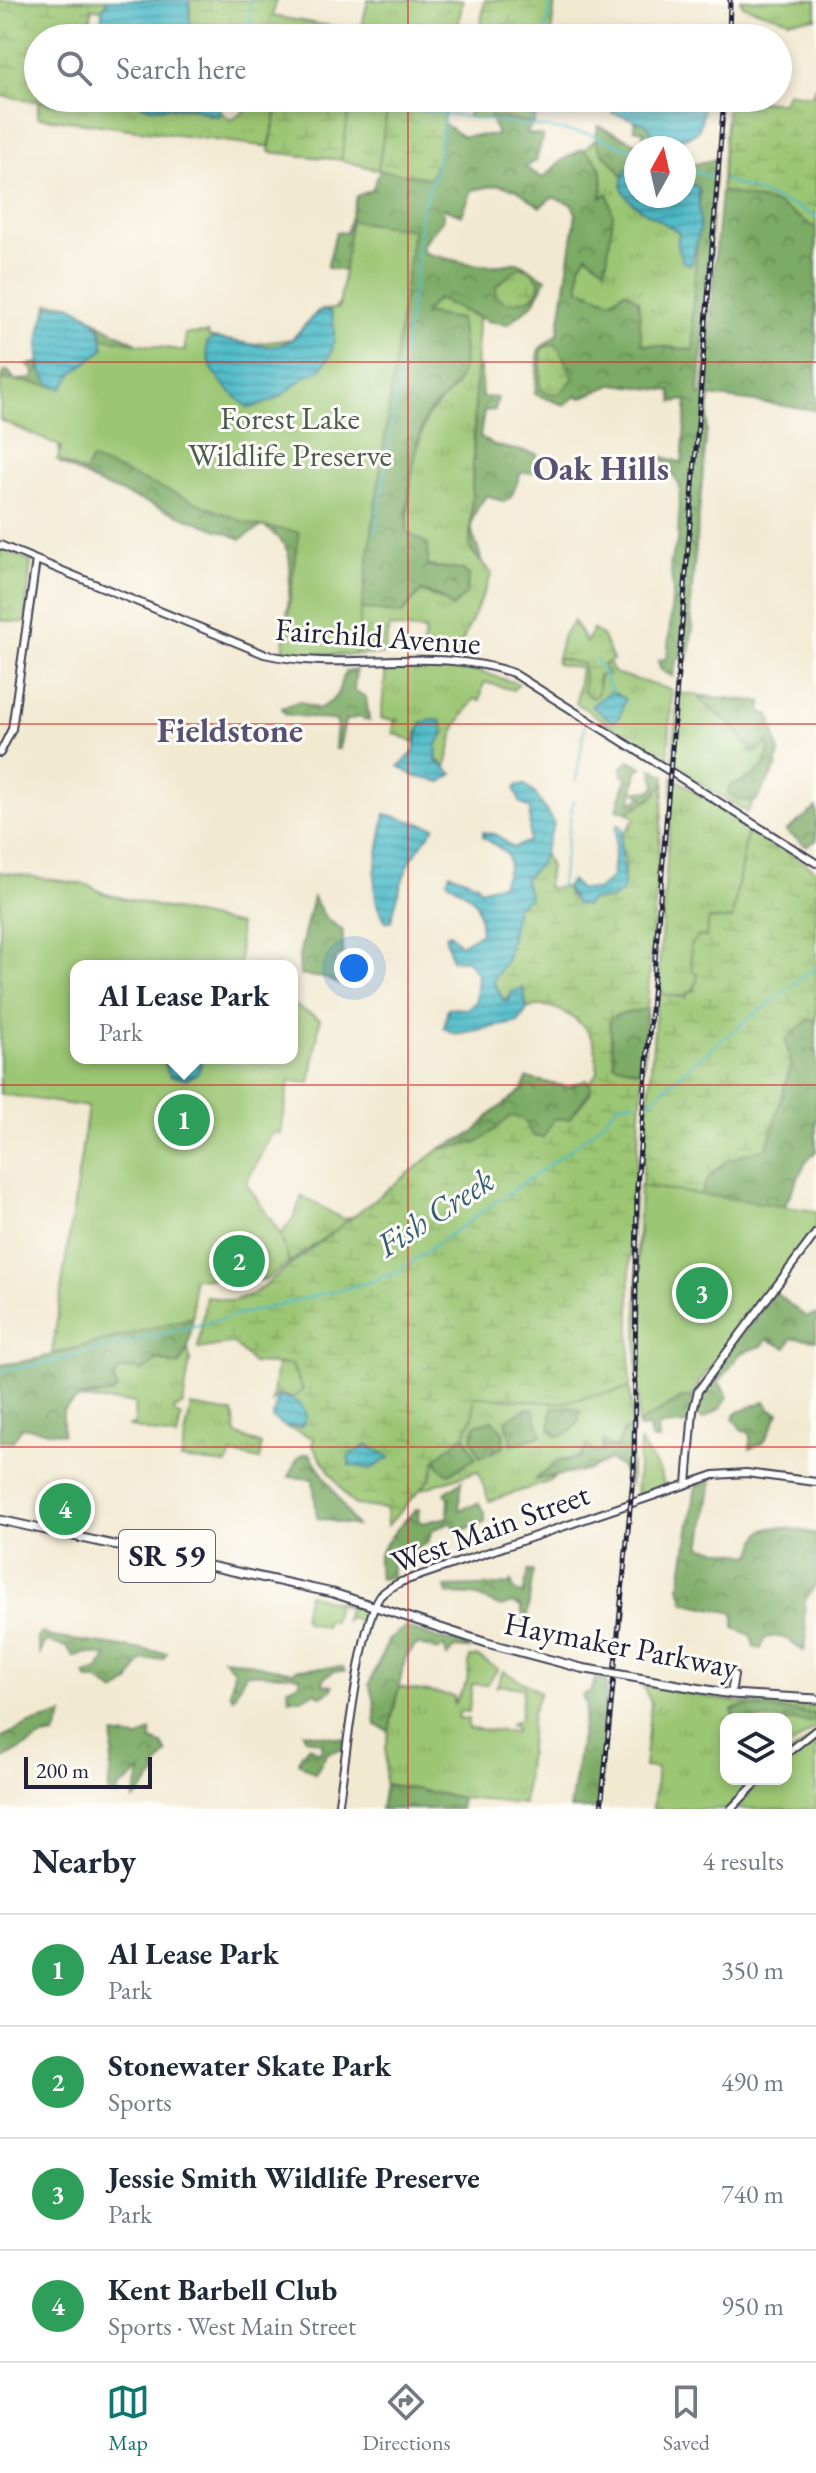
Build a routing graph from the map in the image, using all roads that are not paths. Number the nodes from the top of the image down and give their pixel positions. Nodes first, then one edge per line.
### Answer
1 (0, 545) edge
2 (36, 560) junction
3 (0, 753) edge
4 (816, 863) edge
5 (816, 1233) edge
6 (816, 1482) edge
7 (687, 1484) junction
8 (0, 1520) edge
9 (375, 1605) junction
10 (734, 1675) dead end
11 (731, 1694) junction
12 (816, 1699) edge
13 (816, 1730) edge
14 (792, 1749) edge
15 (754, 1785) edge
16 (338, 1809) edge
17 (731, 1809) edge

1 - 2 main road, Fairchild Avenue
2 - 3 main road
2 - 4 main road, Fairchild Avenue
5 - 7 main road
6 - 7 main road, West Main Street
7 - 9 main road, West Main Street
8 - 9 main road, West Main Street / SR 59
9 - 11 main road, Haymaker Parkway / SR 59, bridge
9 - 16 main road
10 - 11 main road
11 - 12 main road, Haymaker Parkway / SR 59
13 - 14 main road
15 - 17 main road

